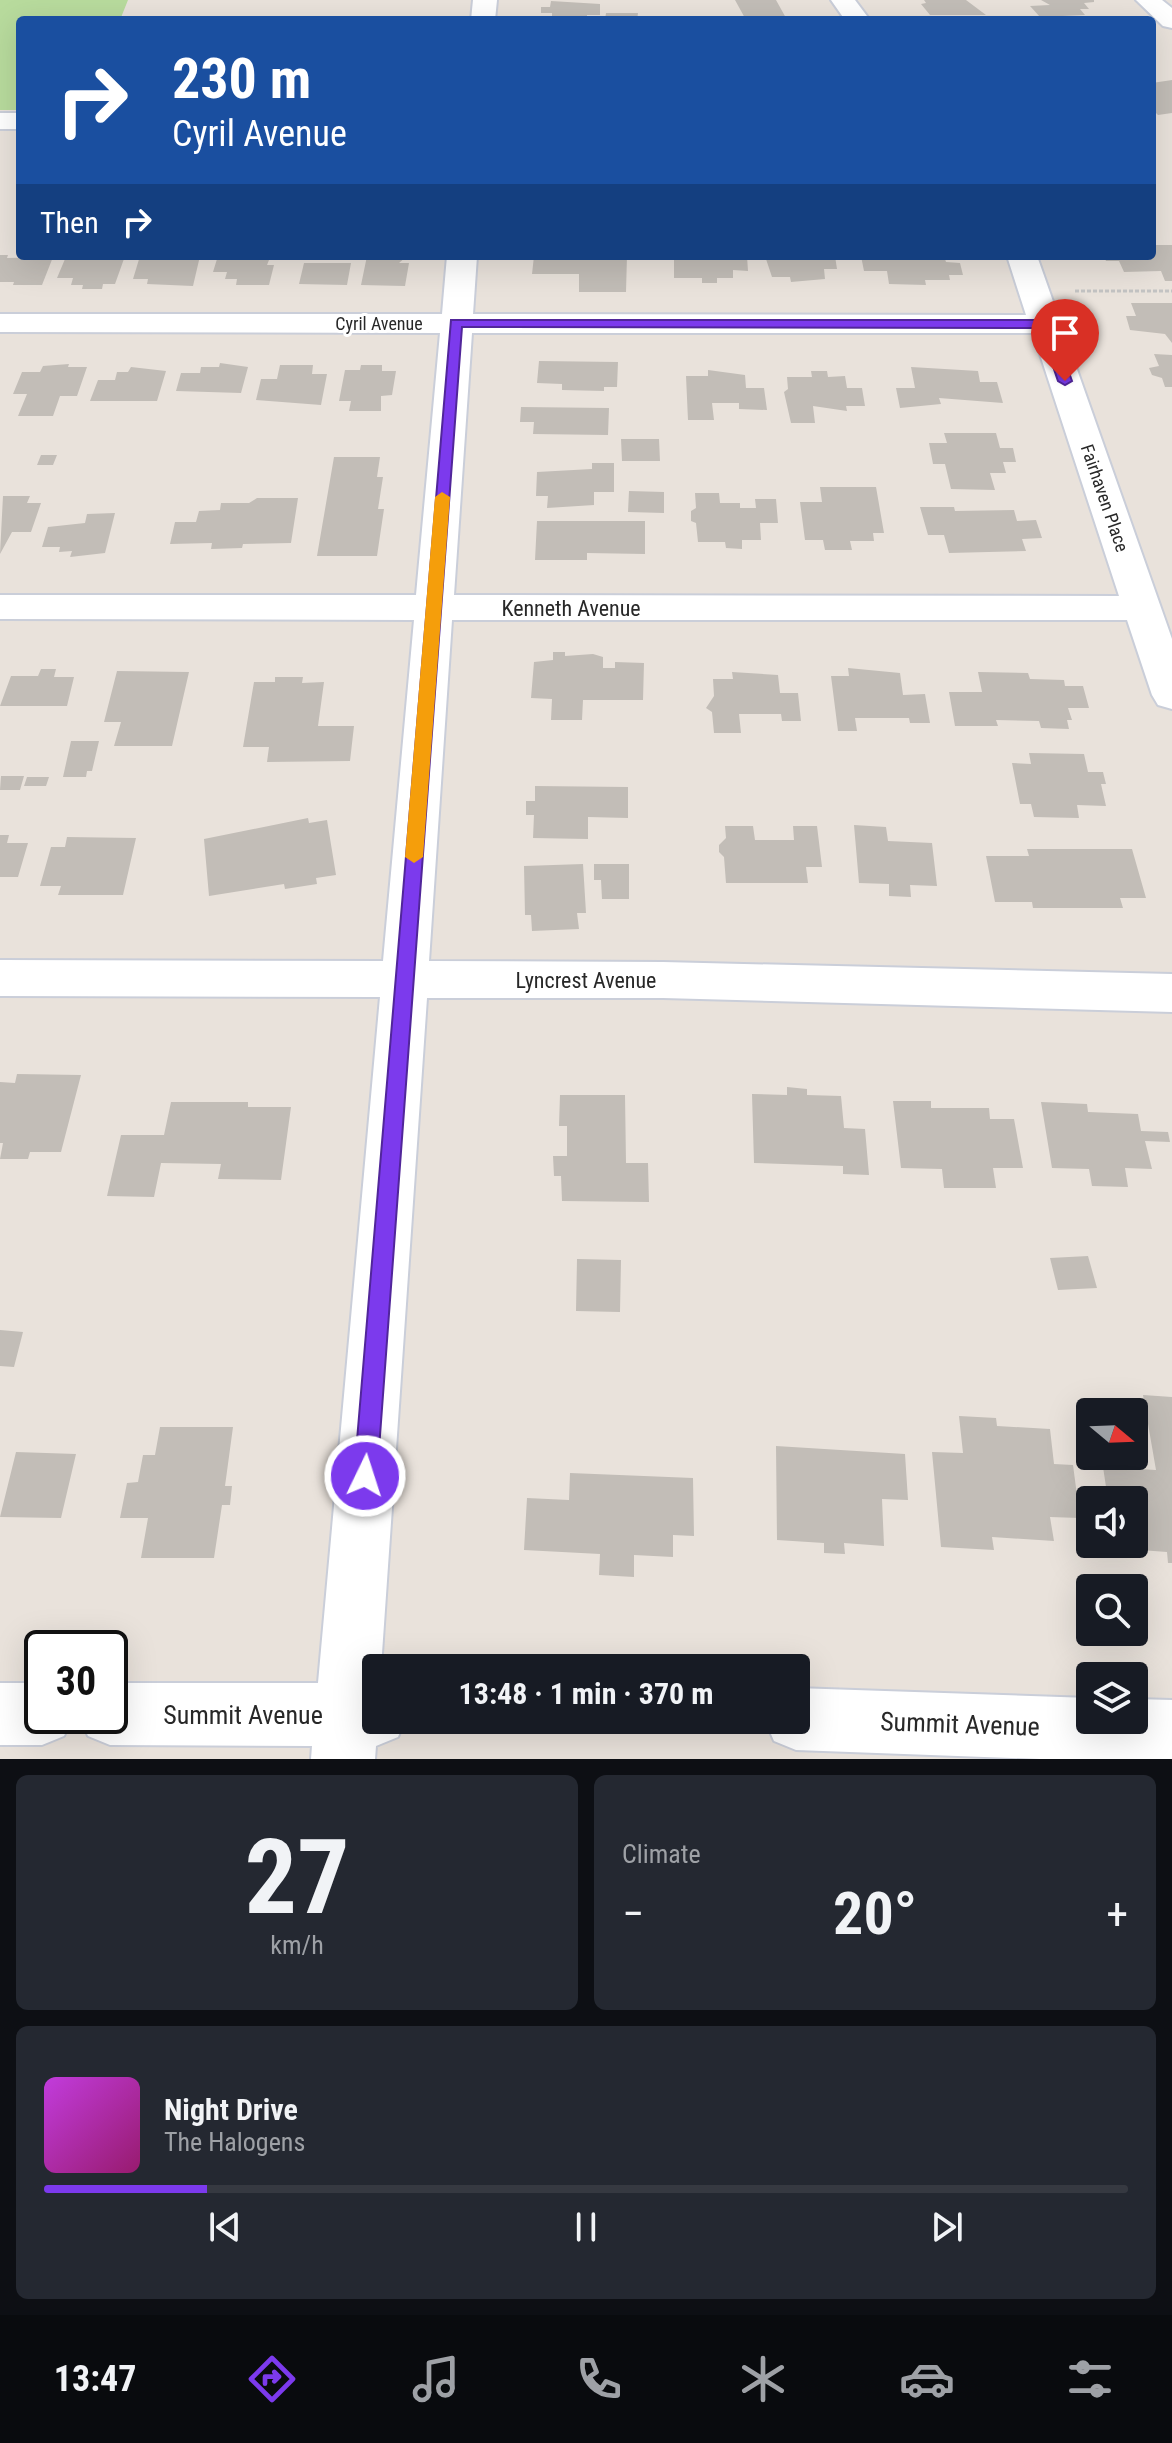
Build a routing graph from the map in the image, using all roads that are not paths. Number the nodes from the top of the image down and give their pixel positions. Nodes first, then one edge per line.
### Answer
1 (1148, 0) edge
2 (1172, 21) edge
3 (462, 260) edge
4 (1023, 260) edge
5 (0, 323) edge
6 (456, 323) junction
7 (1045, 324) junction
8 (0, 607) edge
9 (434, 607) junction
10 (1142, 608) junction
11 (1172, 695) edge
12 (0, 978) edge
13 (404, 979) junction
14 (1172, 993) edge
15 (0, 1714) edge
16 (24, 1714) edge
17 (128, 1715) edge
18 (810, 1719) edge
19 (355, 1729) edge
20 (1172, 1732) edge

1 - 2 street
3 - 6 street
4 - 7 street, Fairhaven Place
5 - 6 street, Cyril Avenue
6 - 7 street, Cyril Avenue
6 - 9 street
7 - 10 street, Fairhaven Place
8 - 9 street, Kenneth Avenue
9 - 10 street, Kenneth Avenue
9 - 13 street
10 - 11 street, Fairhaven Place
12 - 13 street, Lyncrest Avenue
13 - 14 street, Lyncrest Avenue
13 - 19 street
15 - 16 street
17 - 19 street, Summit Avenue
18 - 20 street, Summit Avenue

